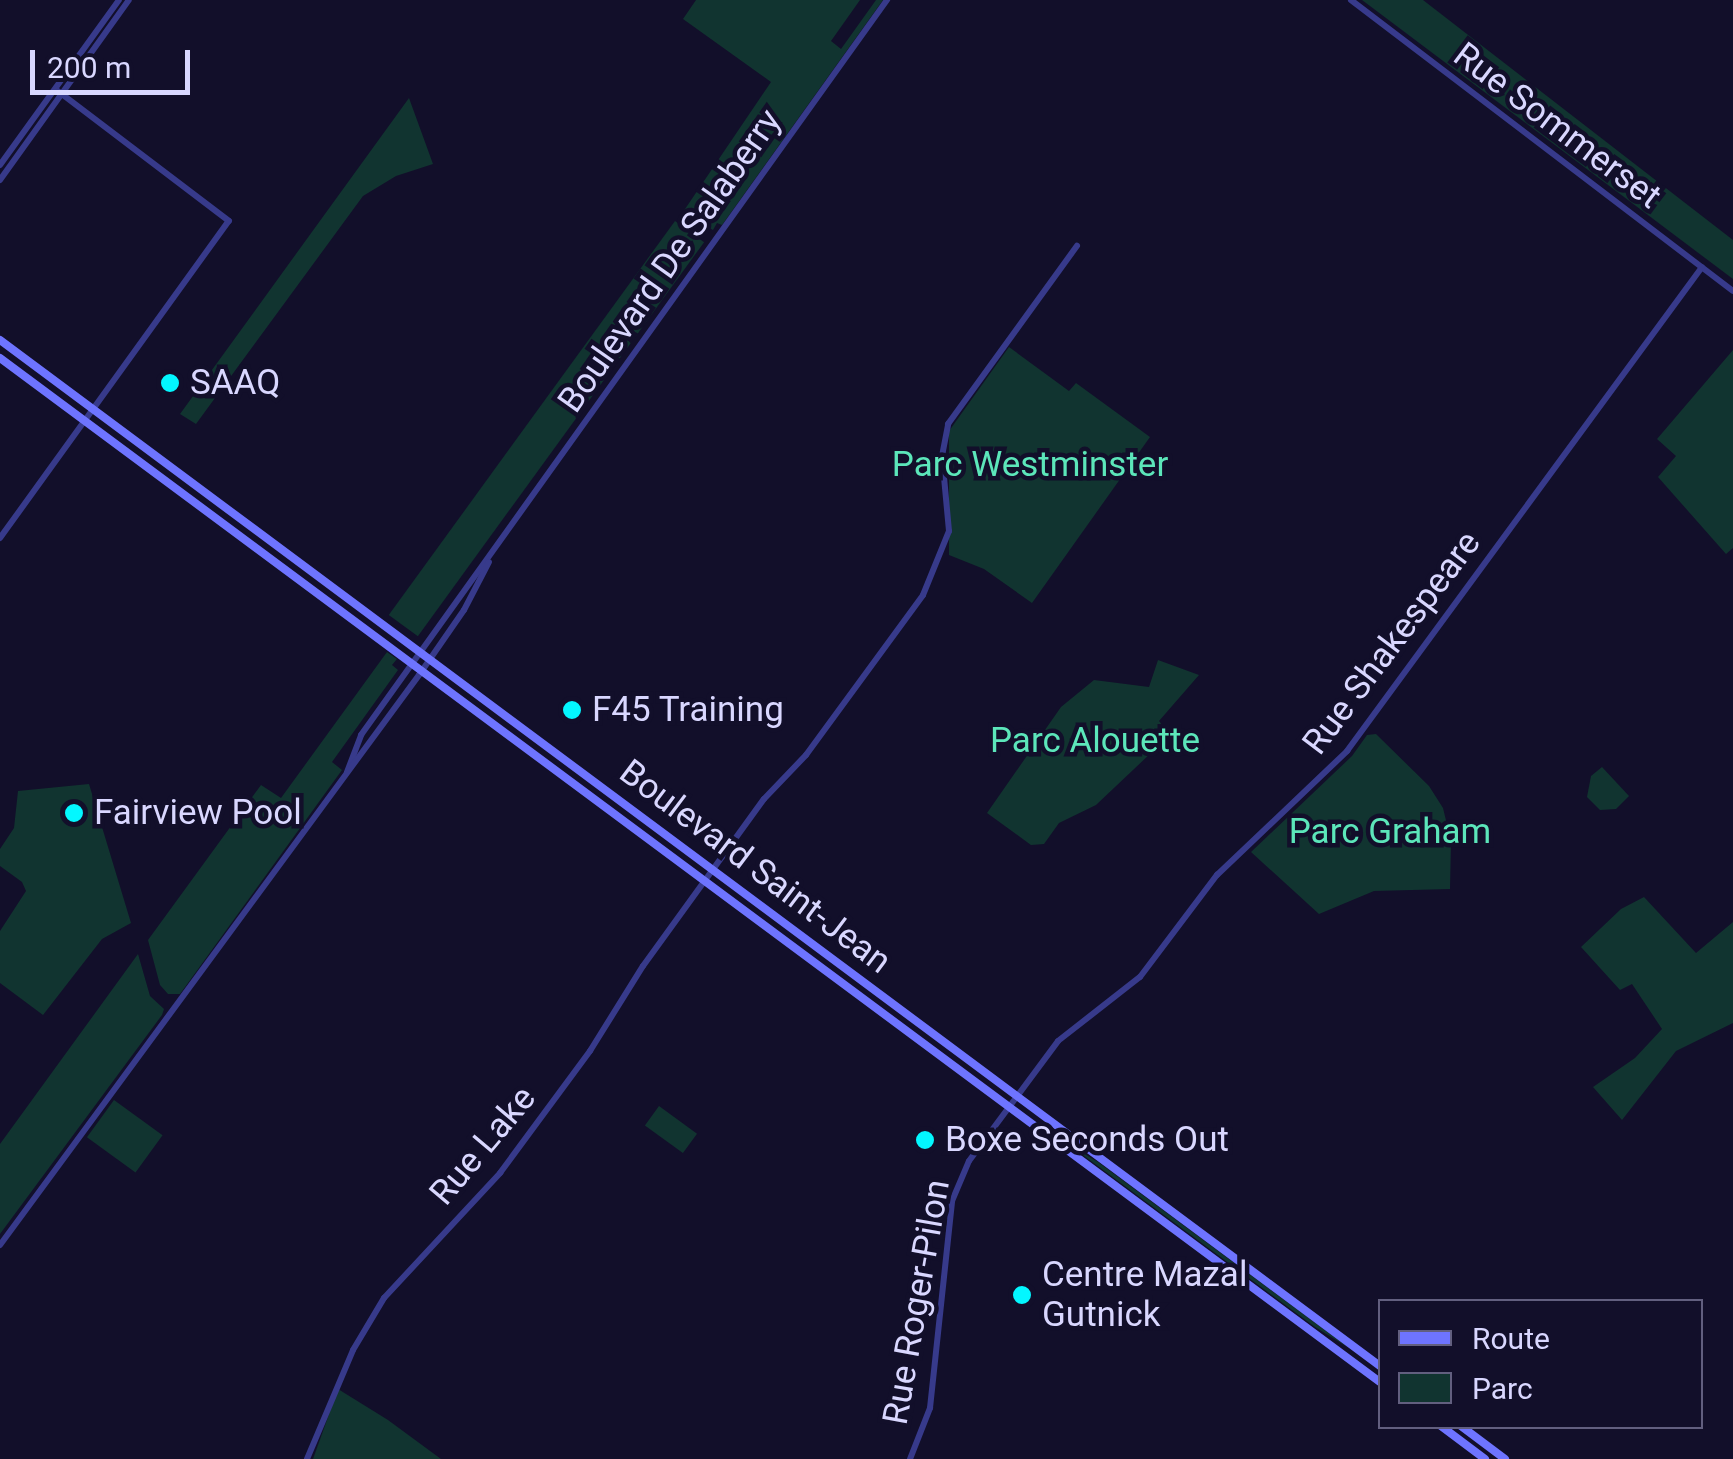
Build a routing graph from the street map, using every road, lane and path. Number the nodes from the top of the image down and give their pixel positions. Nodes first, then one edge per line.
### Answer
1 (118, 0) edge
2 (129, 0) edge
3 (887, 0) edge
4 (1351, 0) edge
5 (58, 91) junction
6 (0, 164) edge
7 (0, 180) edge
8 (1077, 246) dead end
9 (1702, 267) junction
10 (1733, 291) edge
11 (2, 344) edge
12 (0, 358) edge
13 (94, 410) junction
14 (86, 420) junction
15 (0, 538) edge
16 (494, 552) junction
17 (420, 654) junction
18 (430, 660) junction
19 (414, 663) junction
20 (423, 670) junction
21 (348, 772) junction
22 (573, 782) junction
23 (599, 786) junction
24 (712, 870) junction
25 (705, 880) junction
26 (1017, 1096) junction
27 (1010, 1106) junction
28 (0, 1245) edge
29 (1378, 1365) edge
30 (1378, 1381) edge
31 (1445, 1429) edge
32 (1465, 1429) edge
33 (306, 1459) edge
34 (910, 1459) edge
35 (1485, 1459) edge
36 (1505, 1459) edge

1 - 5 street
2 - 5 street
3 - 16 street, Boulevard De Salaberry
4 - 9 street, Rue Sommerset
5 - 6 street
5 - 7 street
5 - 13 street
8 - 24 street, Rue Lake
9 - 10 street, Rue Sommerset
9 - 26 street, Rue Shakespeare
11 - 13 main road, Boulevard Saint-Jean
12 - 14 main road, Boulevard Saint-Jean
13 - 14 street
13 - 17 main road, Boulevard Saint-Jean
14 - 15 street
14 - 19 main road, Boulevard Saint-Jean
16 - 17 street, Boulevard De Salaberry
16 - 18 street, Boulevard De Salaberry
17 - 18 main road, Boulevard Saint-Jean
17 - 19 street, Boulevard De Salaberry
18 - 20 street, Boulevard De Salaberry
18 - 23 main road, Boulevard Saint-Jean
19 - 20 main road, Boulevard Saint-Jean
19 - 21 street, Boulevard De Salaberry
20 - 21 street, Boulevard De Salaberry
20 - 22 main road, Boulevard Saint-Jean
21 - 28 street, Boulevard De Salaberry
22 - 23 main road
22 - 25 main road, Boulevard Saint-Jean
23 - 24 main road, Boulevard Saint-Jean
24 - 25 street, Rue Lake
24 - 26 main road, Boulevard Saint-Jean
25 - 27 main road, Boulevard Saint-Jean
25 - 33 street, Rue Lake
26 - 27 street, Rue Shakespeare
26 - 29 main road, Boulevard Saint-Jean
27 - 30 main road, Boulevard Saint-Jean
27 - 34 street, Rue Roger-Pilon
31 - 35 main road
32 - 36 main road

